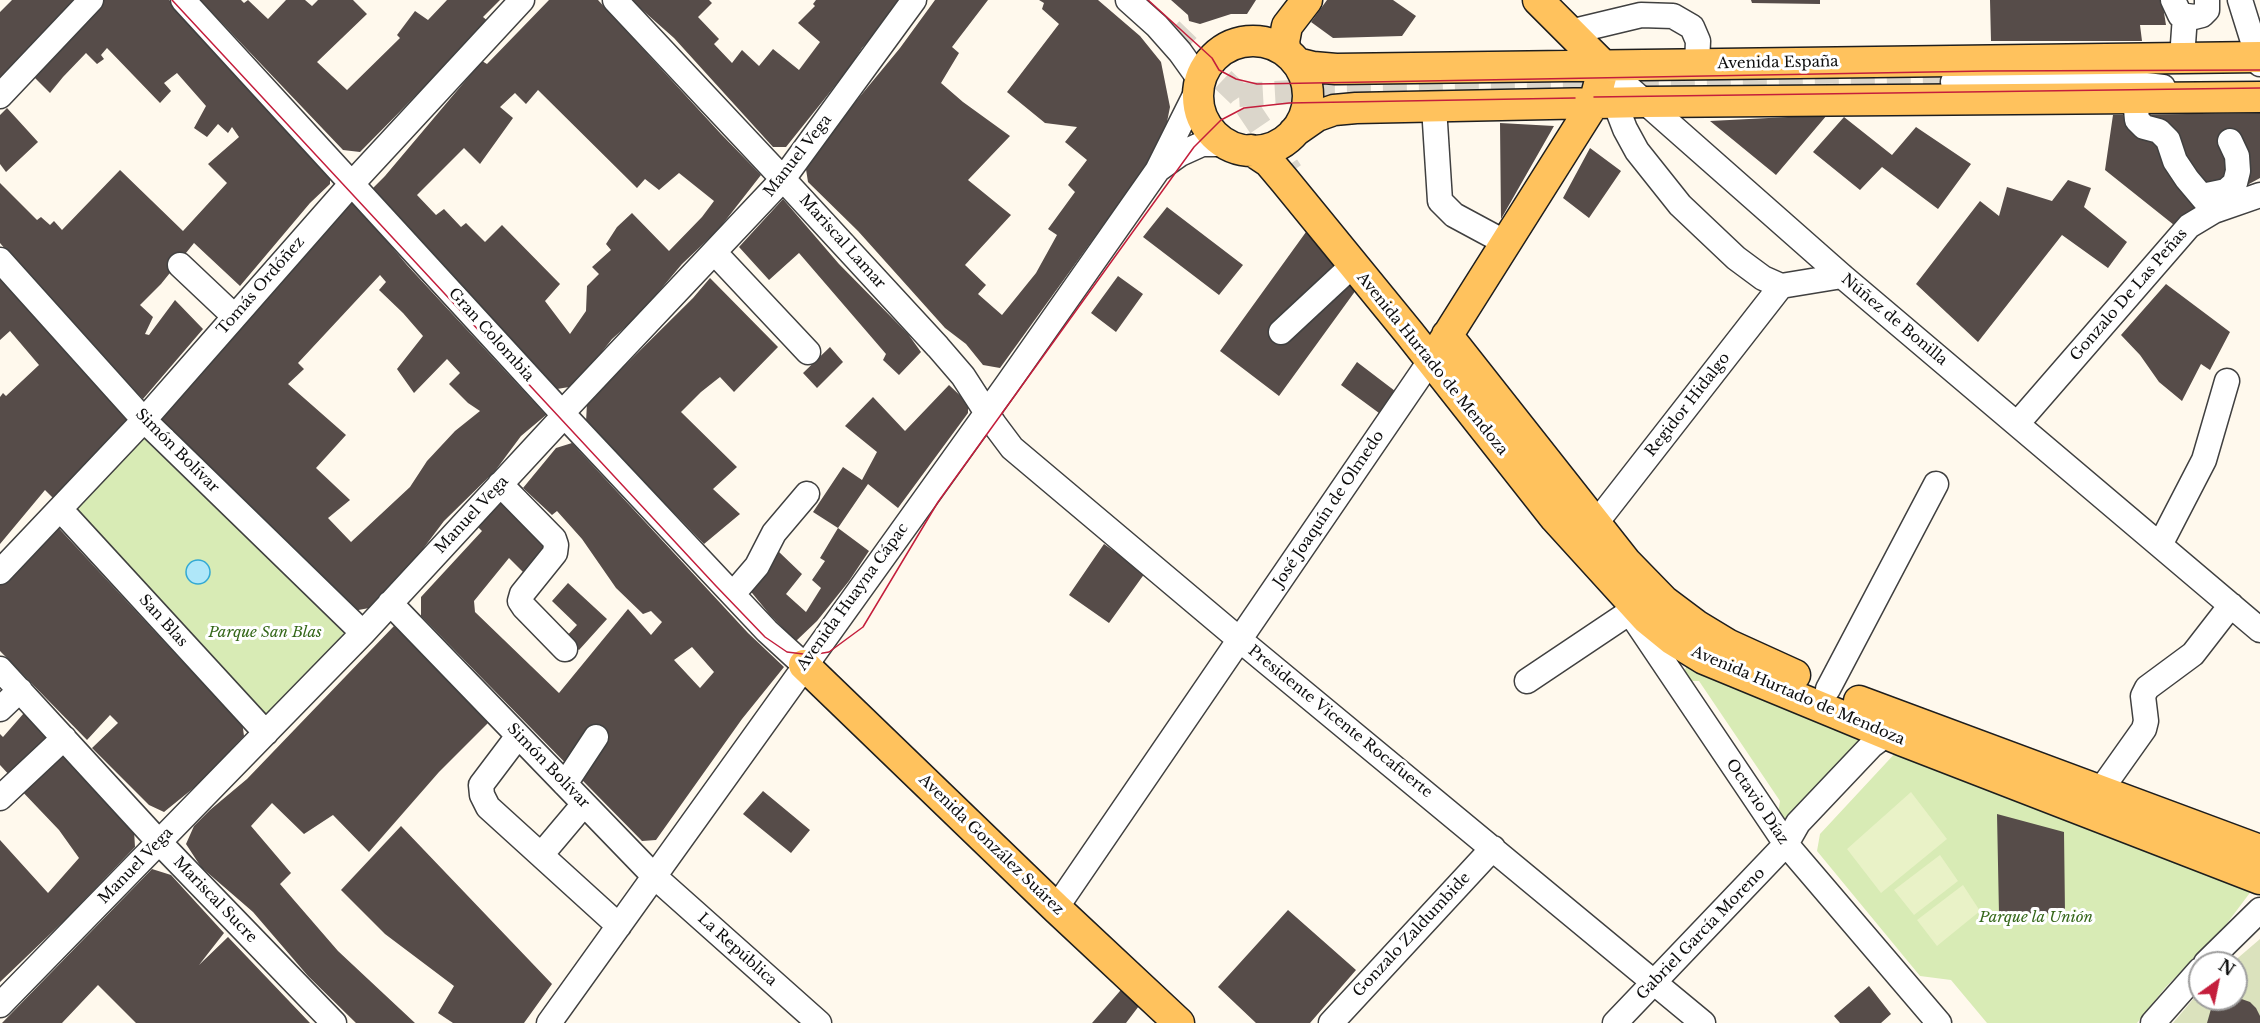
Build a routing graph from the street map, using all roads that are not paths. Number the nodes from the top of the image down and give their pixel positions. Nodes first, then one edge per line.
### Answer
1 (91, 0) edge
2 (183, 0) edge
3 (522, 0) edge
4 (615, 0) edge
5 (914, 0) edge
6 (1128, 0) edge
7 (1282, 0) edge
8 (1307, 0) edge
9 (1538, 0) edge
10 (2207, 0) edge
11 (2240, 0) edge
12 (2179, 8) edge
13 (1570, 32) junction
14 (1243, 42) junction
15 (1291, 57) junction
16 (2182, 58) junction
17 (2259, 59) edge
18 (1697, 64) junction
19 (1589, 66) junction
20 (1953, 82) tunnel mouth
21 (1199, 84) junction
22 (0, 96) edge
23 (2251, 97) edge
24 (2135, 98) junction
25 (1646, 102) junction
26 (1605, 103) junction
27 (1434, 106) junction
28 (1294, 132) junction
29 (2230, 141) dead end
30 (1244, 149) junction
31 (1157, 171) junction
32 (783, 178) junction
33 (353, 183) junction
34 (2260, 195) edge
35 (2208, 204) junction
36 (1506, 243) junction
37 (714, 252) junction
38 (0, 260) edge
39 (1353, 265) junction
40 (180, 266) dead end
41 (1842, 276) junction
42 (1781, 286) junction
43 (234, 316) junction
44 (1281, 332) dead end
45 (1447, 335) junction
46 (808, 352) dead end
47 (1430, 361) junction
48 (2227, 381) dead end
49 (987, 412) junction
50 (562, 413) junction
51 (144, 420) junction
52 (2017, 424) junction
53 (500, 484) junction
54 (1936, 484) dead end
55 (807, 494) dead end
56 (60, 509) junction
57 (1596, 523) junction
58 (2160, 545) junction
59 (1598, 564) junction
60 (0, 572) edge
61 (733, 594) junction
62 (390, 603) junction
63 (2231, 605) junction
64 (1630, 612) junction
65 (2260, 630) edge
66 (363, 633) junction
67 (1240, 640) junction
68 (565, 649) dead end
69 (804, 665) junction
70 (0, 669) edge
71 (1527, 681) dead end
72 (1828, 689) junction
73 (20, 690) junction
74 (0, 709) edge
75 (1890, 725) junction
76 (266, 733) junction
77 (518, 736) junction
78 (596, 737) dead end
79 (64, 738) junction
80 (564, 784) junction
81 (2100, 791) junction
82 (0, 798) edge
83 (584, 804) junction
84 (159, 842) junction
85 (1786, 844) junction
86 (1493, 848) junction
87 (2260, 850) edge
88 (541, 855) junction
89 (655, 877) junction
90 (2260, 879) edge
91 (1056, 908) junction
92 (2260, 910) edge
93 (619, 926) junction
94 (2218, 951) edge
95 (1654, 983) junction
96 (2188, 983) edge
97 (0, 1005) edge
98 (334, 1023) edge
99 (549, 1023) edge
100 (819, 1023) edge
101 (1179, 1023) edge
102 (1331, 1023) edge
103 (1616, 1023) edge
104 (1703, 1023) edge
105 (1939, 1023) edge
106 (2153, 1023) edge

1 - 22 street
2 - 33 street, Gran Colombia
3 - 33 street, Tomás Ordóñez
4 - 32 street, Mariscal Lamar
5 - 32 street, Manuel Vega
6 - 21 street
7 - 14 main road
8 - 15 main road
9 - 13 main road, Núñez de Bonilla
10 - 12 street
11 - 17 street
12 - 16 street
13 - 18 street
13 - 19 main road, Núñez de Bonilla
14 - 15 main road
14 - 21 main road
15 - 19 main road, Avenida España
15 - 28 main road
16 - 17 main road, Avenida España
16 - 18 main road, Avenida España
18 - 19 main road, Avenida España
19 - 25 street, Núñez de Bonilla
19 - 26 main road, José Joaquín de Olmedo
20 - 23 street
21 - 30 main road
21 - 31 street
23 - 24 main road
24 - 25 main road
24 - 35 street
25 - 26 main road
25 - 41 street, Núñez de Bonilla
26 - 27 main road
26 - 36 main road, José Joaquín de Olmedo
26 - 42 street
27 - 28 main road
27 - 36 street
28 - 30 main road
29 - 35 street
30 - 31 street
30 - 39 main road, Avenida Hurtado de Mendoza
31 - 49 street, Avenida Huayna Cápac
32 - 37 street, Manuel Vega
32 - 49 street, Mariscal Lamar
33 - 43 street, Tomás Ordóñez
33 - 50 street, Gran Colombia
34 - 35 street, Gonzalo De Las Peñas
35 - 52 street, Gonzalo De Las Peñas
36 - 45 main road, José Joaquín de Olmedo
37 - 46 street
37 - 50 street, Manuel Vega
38 - 51 street, Simón Bolívar
39 - 44 street
39 - 47 main road, Avenida Hurtado de Mendoza
40 - 43 street
41 - 42 street
41 - 52 street, Núñez de Bonilla
42 - 57 street, Regidor Hidalgo
43 - 51 street, Tomás Ordóñez
45 - 47 main road, José Joaquín de Olmedo
45 - 57 main road, Avenida Hurtado de Mendoza
47 - 59 main road, Avenida Hurtado de Mendoza
47 - 67 street, José Joaquín de Olmedo
48 - 58 street
49 - 67 street, Presidente Vicente Rocafuerte
49 - 69 street, Avenida Huayna Cápac
50 - 53 street, Manuel Vega
50 - 61 street, Gran Colombia
51 - 56 street, Tomás Ordóñez
51 - 66 street, Simón Bolívar
52 - 58 street, Núñez de Bonilla
53 - 62 street, Manuel Vega
53 - 68 street
54 - 72 street
55 - 61 street
56 - 60 street, Tomás Ordóñez
56 - 76 street, San Blas
57 - 72 main road, Avenida Hurtado de Mendoza
58 - 63 street, Núñez de Bonilla
59 - 64 street, Octavio Díaz
59 - 75 main road, Avenida Hurtado de Mendoza
61 - 69 street, Gran Colombia
62 - 66 street, Manuel Vega
62 - 77 street, Simón Bolívar
63 - 65 street, Núñez de Bonilla
63 - 81 street
64 - 71 street
64 - 85 street, Octavio Díaz
66 - 76 street, Manuel Vega
67 - 86 street, Presidente Vicente Rocafuerte
67 - 91 street, José Joaquín de Olmedo
69 - 89 street, Avenida Huayna Cápac
69 - 91 main road, Avenida González Suárez
70 - 73 street, Mariscal Sucre
72 - 75 main road, Avenida Hurtado de Mendoza
73 - 74 street
73 - 79 street, Mariscal Sucre
75 - 81 main road, Avenida Hurtado de Mendoza
75 - 85 street, Gabriel García Moreno
75 - 90 main road, Avenida Hurtado de Mendoza
76 - 84 street, Manuel Vega
77 - 80 street, Simón Bolívar
77 - 88 street
78 - 80 street
79 - 82 street
79 - 84 street, Mariscal Sucre
80 - 83 street, Simón Bolívar
81 - 87 main road, Avenida Hurtado de Mendoza
83 - 88 street
83 - 89 street, Simón Bolívar
84 - 97 street, Manuel Vega
84 - 98 street, Mariscal Sucre
85 - 95 street, Gabriel García Moreno
85 - 105 street, Octavio Díaz
86 - 95 street, Presidente Vicente Rocafuerte
86 - 102 street, Gonzalo Zaldumbide
88 - 93 street
89 - 93 street, Avenida Huayna Cápac
89 - 100 street, La República
91 - 101 main road, Avenida González Suárez
92 - 94 street
93 - 99 street, Avenida Huayna Cápac
95 - 103 street, Gabriel García Moreno
95 - 104 street, Presidente Vicente Rocafuerte
96 - 106 street

